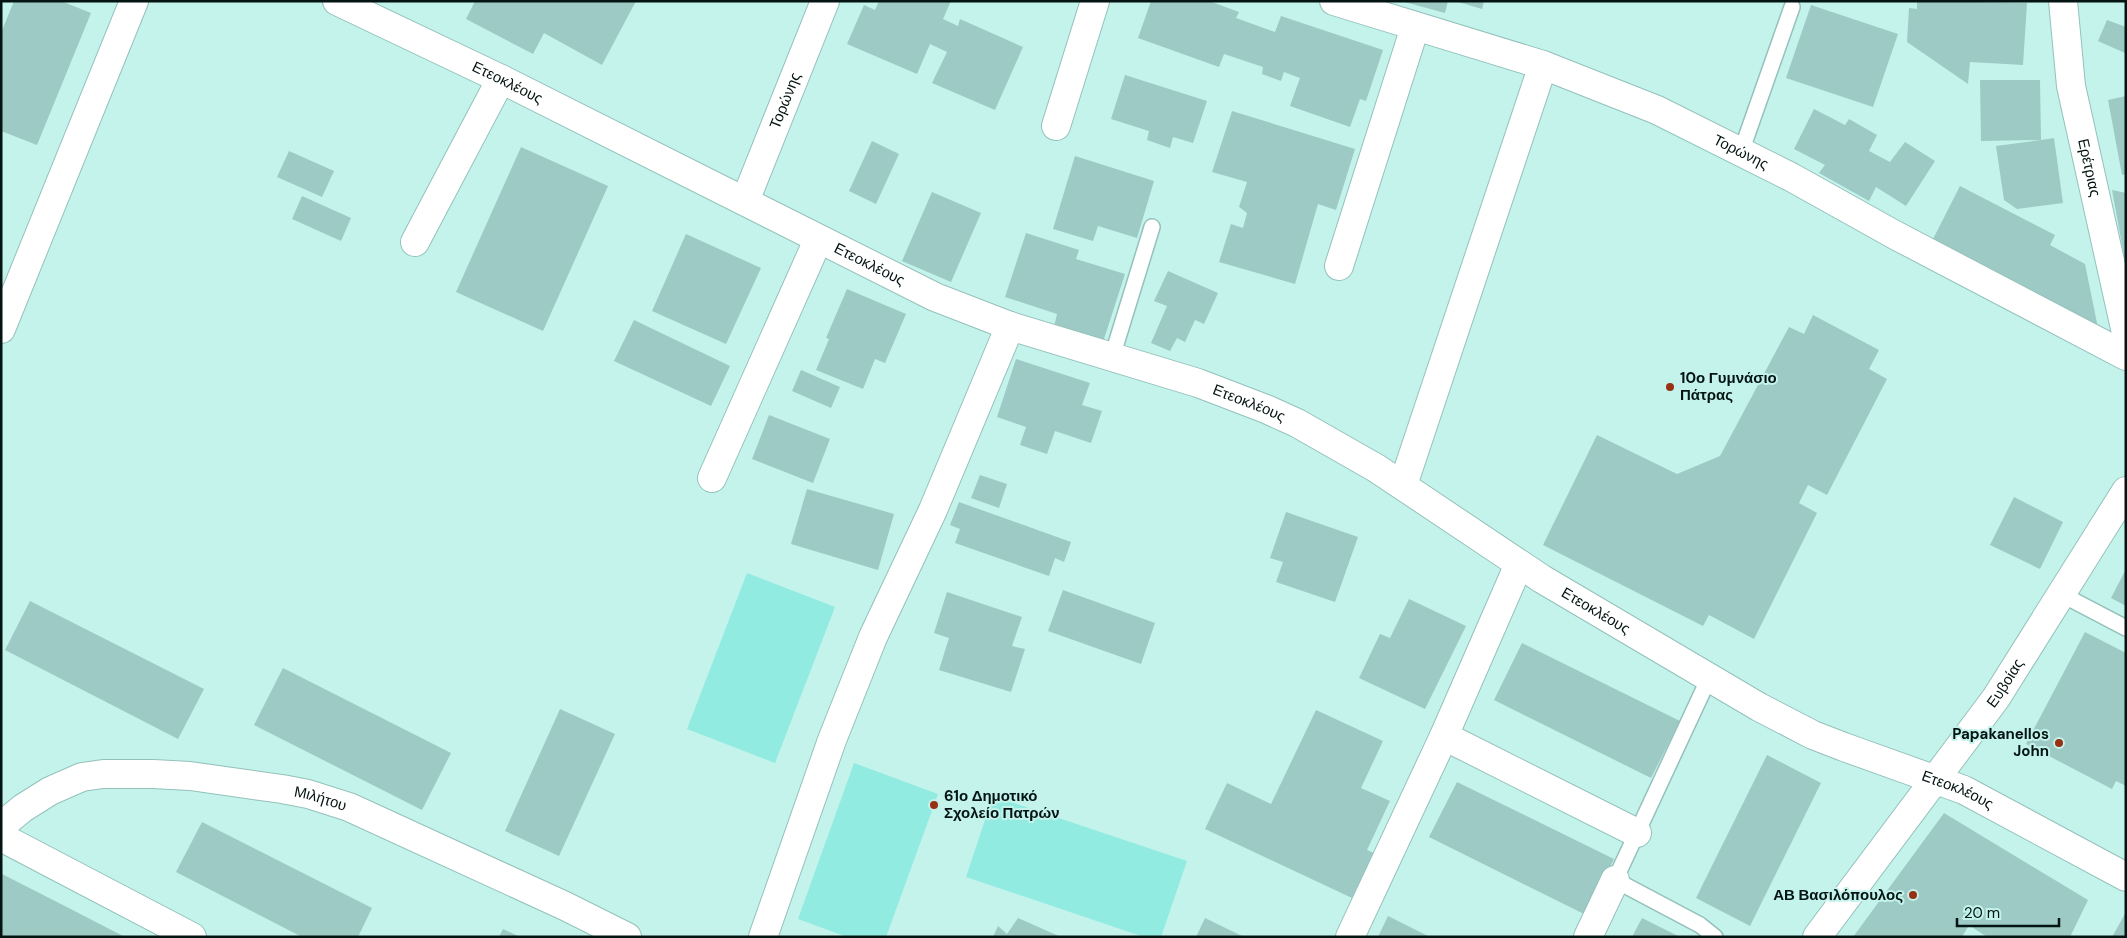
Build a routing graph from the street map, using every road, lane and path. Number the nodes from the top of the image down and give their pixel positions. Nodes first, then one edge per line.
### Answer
1 (134, 1) edge
2 (337, 1) edge
3 (825, 1) edge
4 (1095, 1) edge
5 (1334, 1) edge
6 (2063, 1) edge
7 (1792, 7) dead end
8 (1415, 26) junction
9 (1543, 65) junction
10 (501, 79) junction
11 (1056, 126) dead end
12 (1741, 152) junction
13 (745, 201) junction
14 (1152, 227) dead end
15 (818, 240) junction
16 (415, 242) dead end
17 (1339, 266) dead end
18 (1010, 326) junction
19 (1, 329) edge
20 (2126, 333) edge
21 (2126, 356) edge
22 (1112, 357) junction
23 (712, 478) dead end
24 (1403, 485) junction
25 (2126, 491) edge
26 (1519, 564) junction
27 (2061, 594) junction
28 (2126, 628) edge
29 (1709, 678) junction
30 (1444, 736) junction
31 (1934, 779) junction
32 (1, 826) edge
33 (1637, 833) junction
34 (1, 837) edge
35 (2126, 877) edge
36 (1615, 880) junction
37 (625, 936) edge
38 (192, 937) edge
39 (763, 937) edge
40 (1350, 937) edge
41 (1588, 937) edge
42 (1715, 937) edge
43 (1817, 937) edge

1 - 19 street
2 - 10 street, Ετεοκλέους
3 - 13 street, Τορώνης
4 - 11 street
5 - 8 street, Τορώνης
6 - 20 street, Ερέτριας
7 - 12 lane
8 - 9 street, Τορώνης
8 - 17 street
9 - 12 street, Τορώνης
9 - 24 street
10 - 13 street, Ετεοκλέους
10 - 16 street
12 - 21 street, Τορώνης
13 - 15 street, Ετεοκλέους
14 - 22 lane
15 - 18 street, Ετεοκλέους
15 - 23 street
18 - 22 street, Ετεοκλέους
18 - 39 street
22 - 24 street, Ετεοκλέους
24 - 26 street, Ετεοκλέους
25 - 27 street, Ευβοίας
26 - 29 street, Ετεοκλέους
26 - 30 street
27 - 28 lane
27 - 31 street, Ευβοίας
29 - 31 street, Ετεοκλέους
29 - 33 lane
30 - 33 street
30 - 40 street
31 - 35 street, Ετεοκλέους
31 - 43 street, Ευβοίας
32 - 37 street, Μιλήτου
33 - 36 lane
34 - 38 street
36 - 41 street
36 - 42 lane

